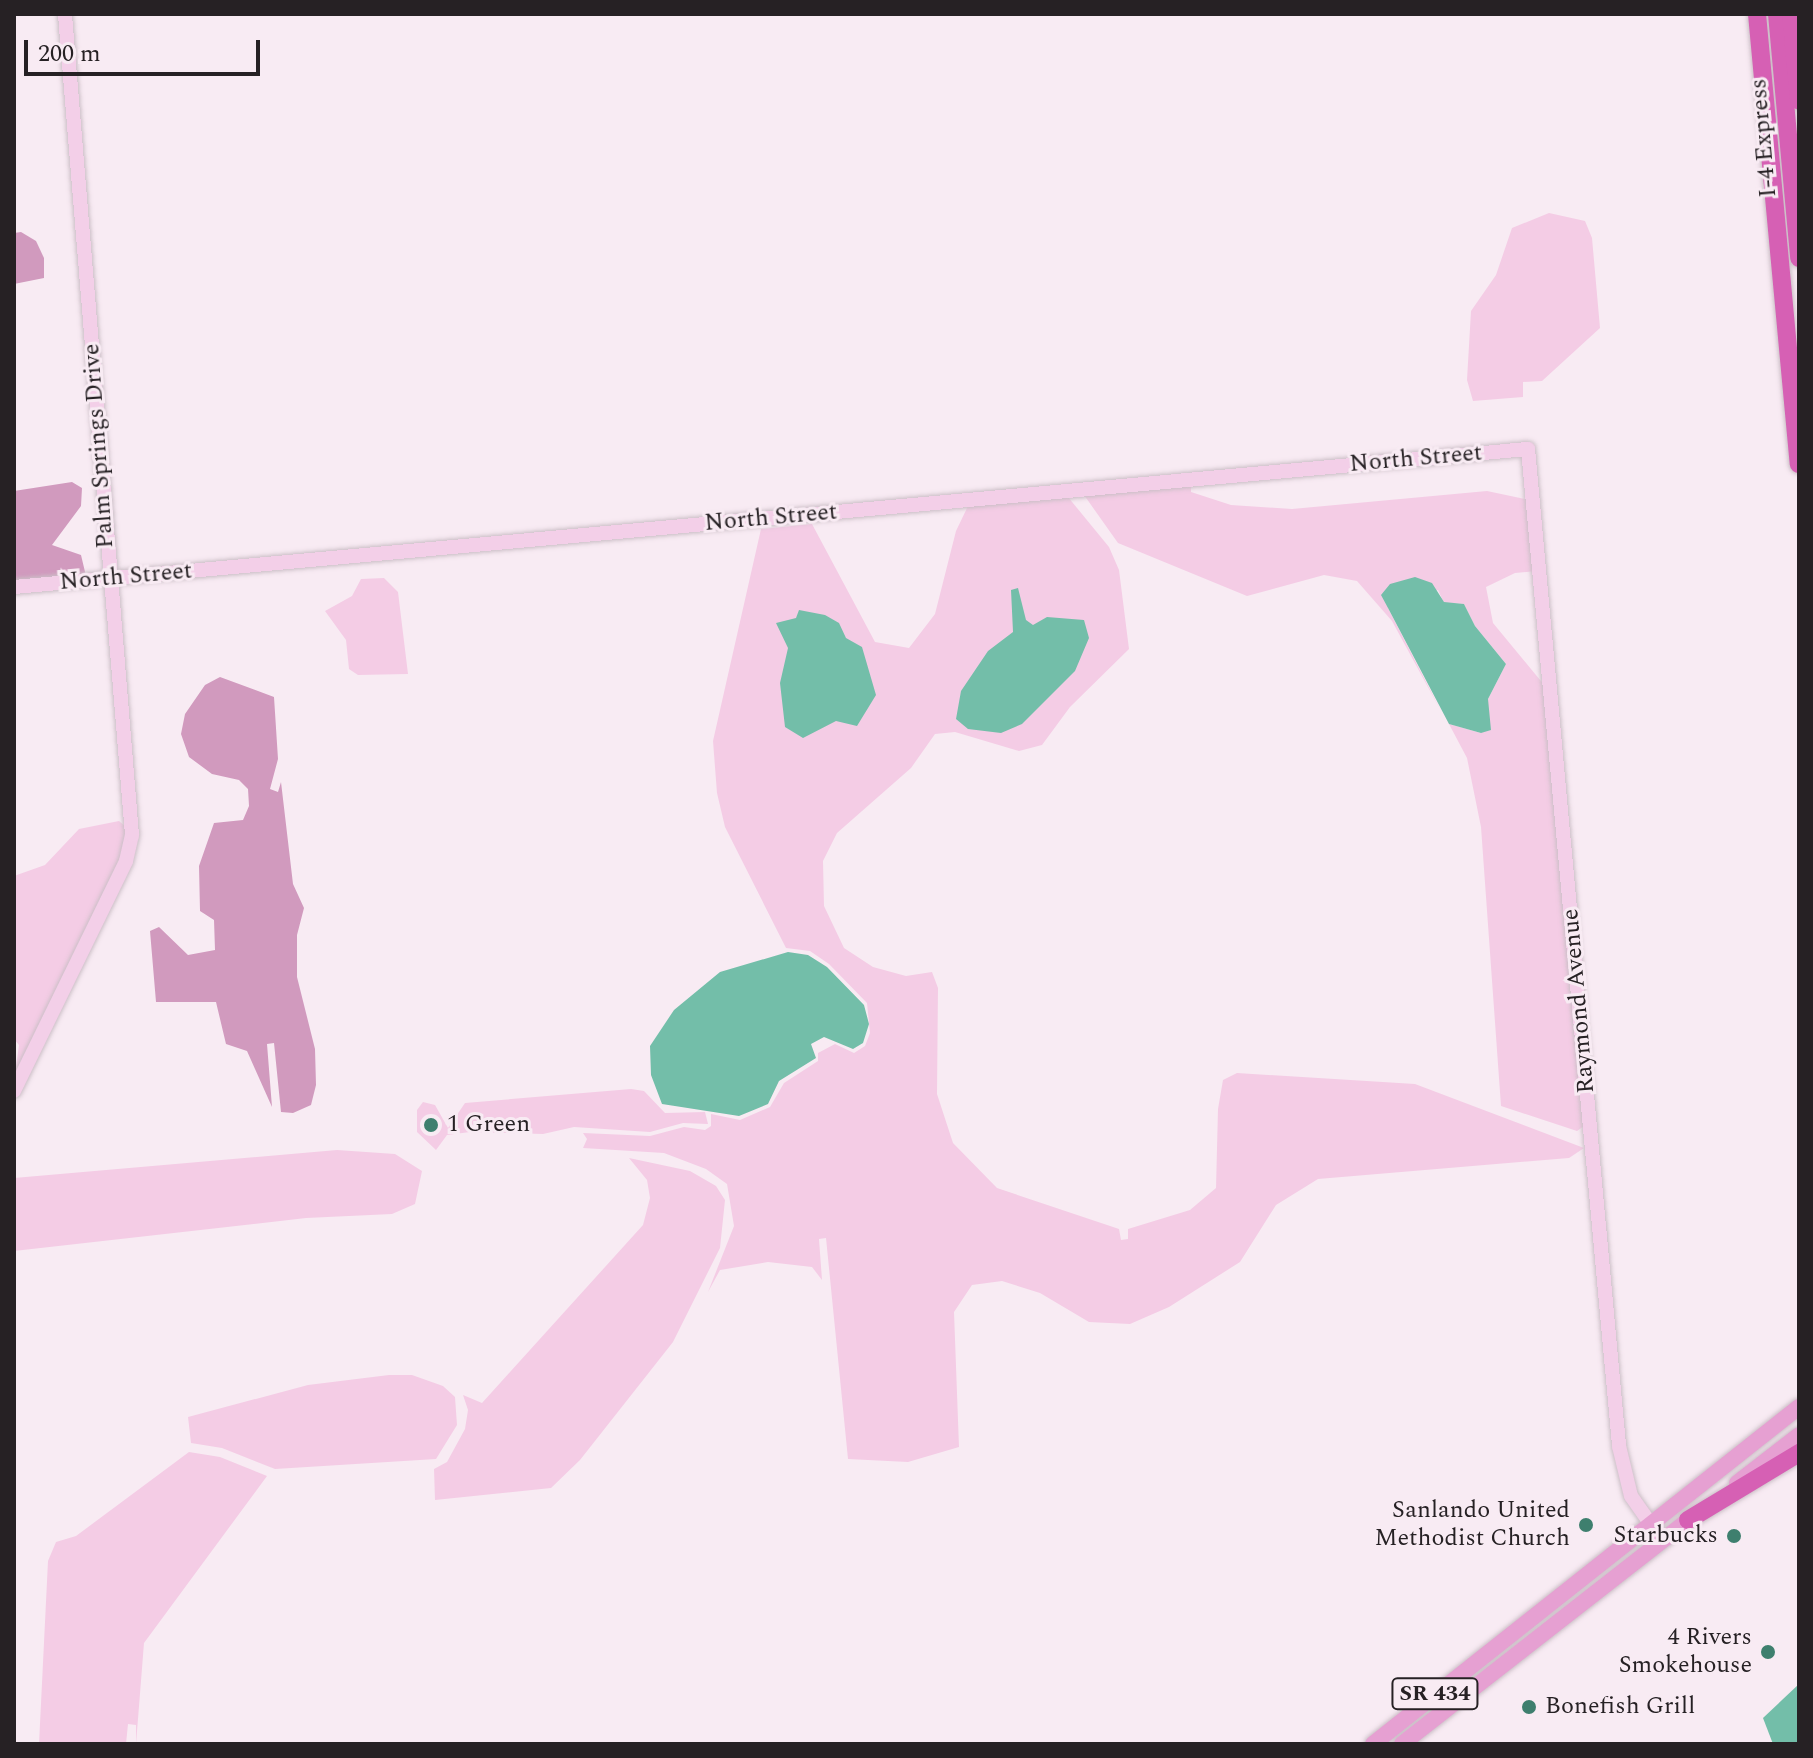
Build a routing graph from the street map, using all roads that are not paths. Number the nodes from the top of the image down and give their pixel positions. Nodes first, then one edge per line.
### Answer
1 (65, 14) edge
2 (1757, 14) edge
3 (1777, 14) edge
4 (1791, 14) edge
5 (1799, 101) edge
6 (1799, 258) edge
7 (1528, 449) joint
8 (1799, 464) edge
9 (109, 578) junction
10 (14, 587) edge
11 (14, 1091) edge
12 (1799, 1407) edge
13 (1799, 1435) edge
14 (1799, 1453) edge
15 (1688, 1520) junction
16 (1650, 1526) junction
17 (1662, 1540) junction
18 (1527, 1620) junction
19 (1454, 1679) junction
20 (1464, 1696) junction
21 (1373, 1744) edge
22 (1401, 1744) edge

1 - 9 street, Palm Springs Drive
2 - 8 highway
3 - 6 highway, I-4 Express
4 - 5 highway, I-4 Express
7 - 9 street, North Street
7 - 16 street, Raymond Avenue
9 - 10 street, North Street
9 - 11 street, Palm Springs Drive
12 - 16 main road, SR 434
13 - 15 main road, SR 434
14 - 15 highway
15 - 17 main road, SR 434
16 - 17 street, Raymond Avenue
16 - 18 main road, SR 434
17 - 20 main road, SR 434
18 - 19 main road, SR 434
18 - 20 main road
19 - 21 main road, SR 434
19 - 22 main road
20 - 22 main road, SR 434

